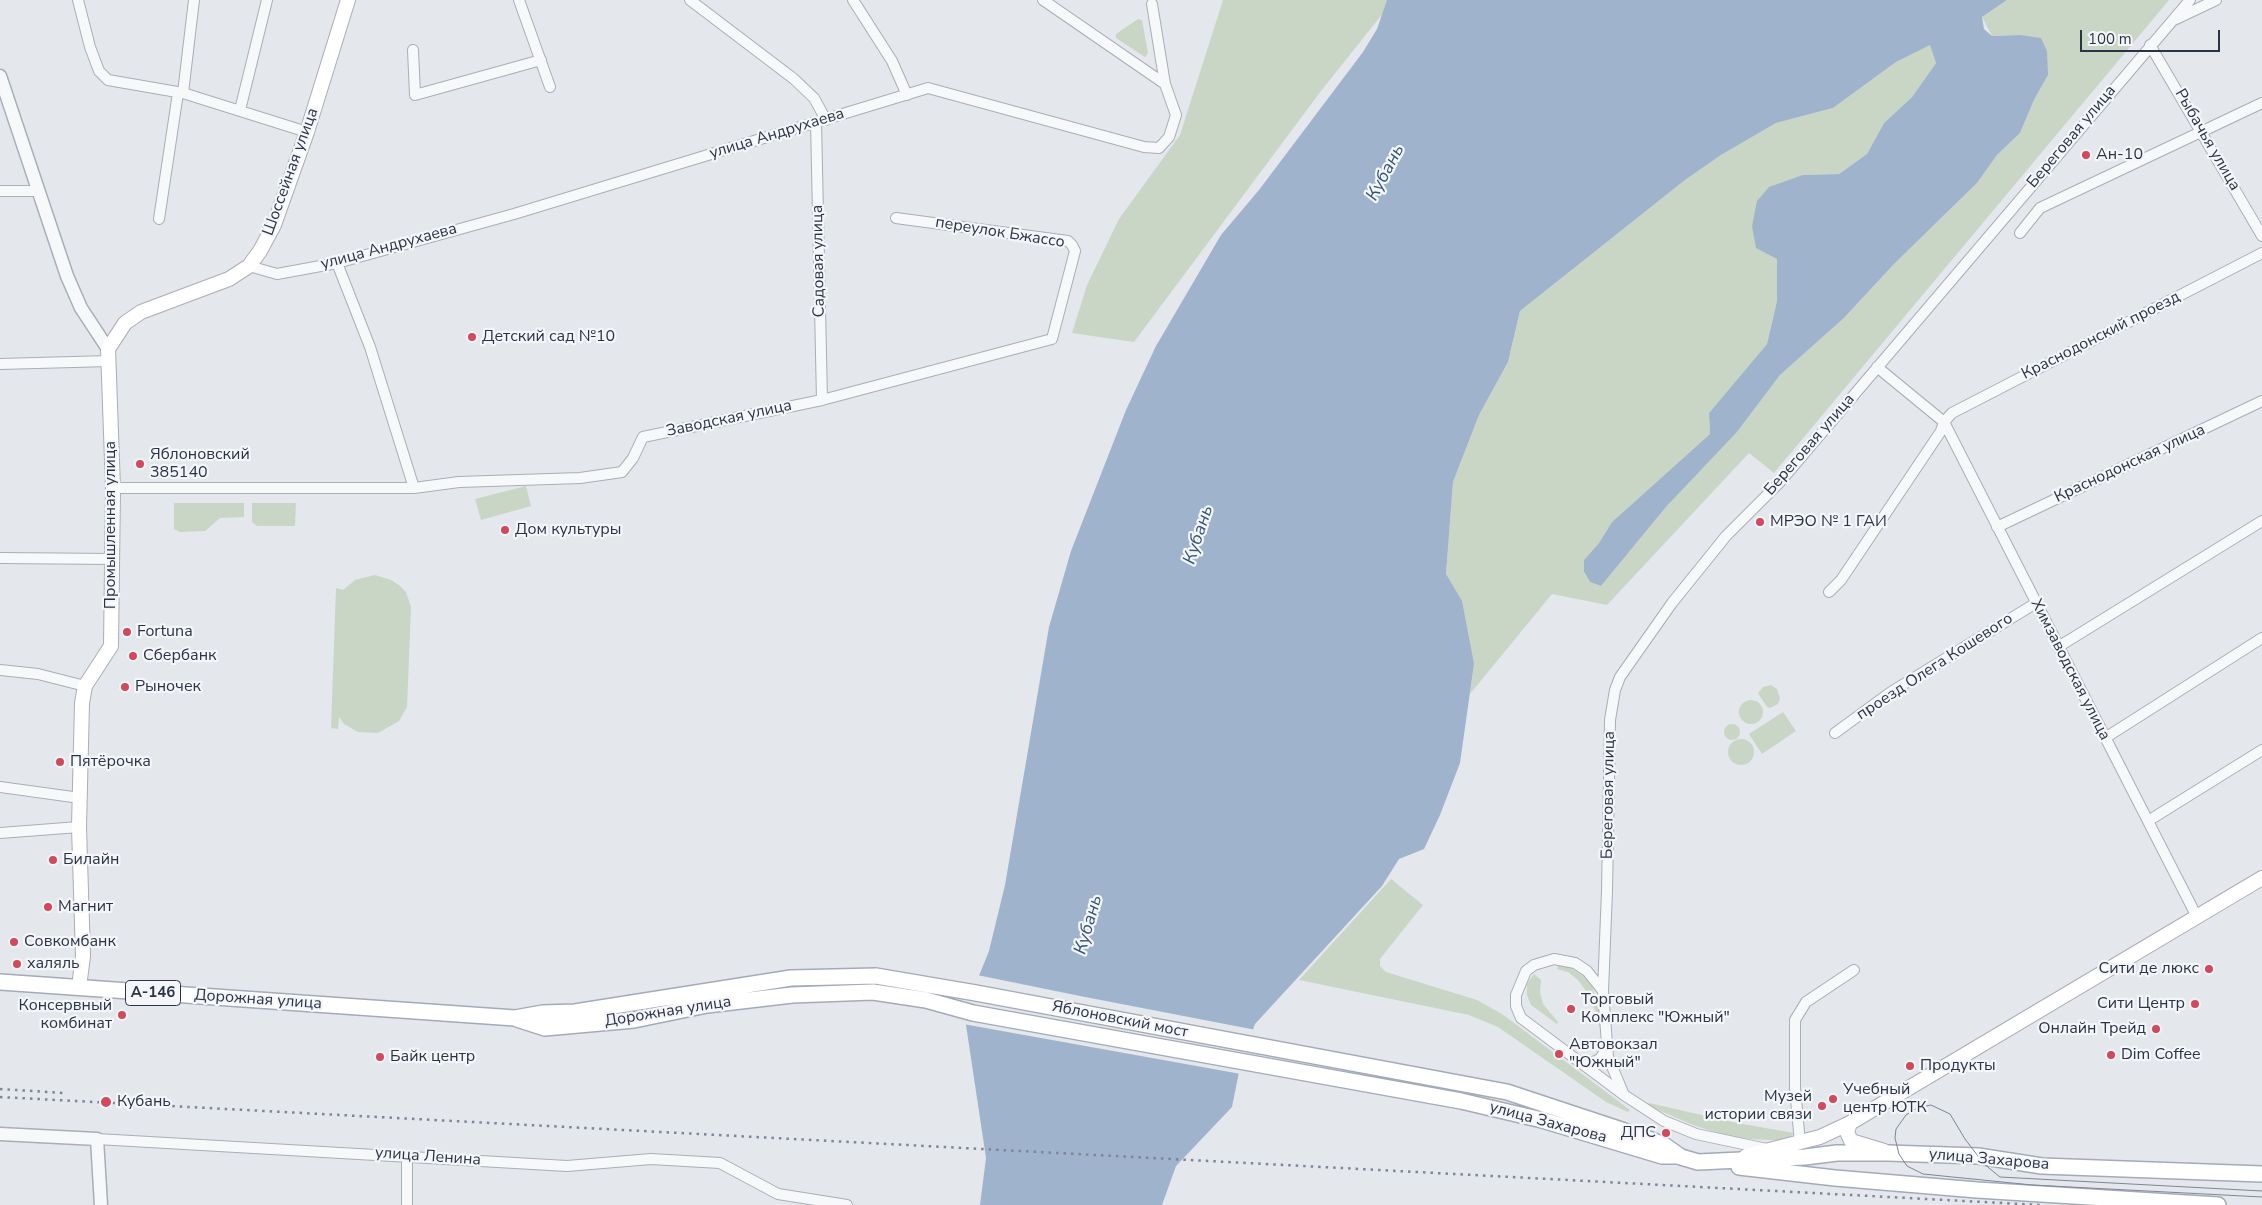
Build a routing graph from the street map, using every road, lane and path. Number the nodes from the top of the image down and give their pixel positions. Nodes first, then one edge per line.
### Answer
1 (78, 0) edge
2 (194, 0) edge
3 (267, 0) edge
4 (348, 0) edge
5 (518, 0) edge
6 (690, 0) edge
7 (852, 0) edge
8 (1043, 0) edge
9 (2190, 0) edge
10 (2216, 0) edge
11 (1151, 1) edge
12 (2171, 22) junction
13 (2150, 45) junction
14 (414, 50) dead end
15 (541, 60) junction
16 (0, 76) edge
17 (1165, 84) junction
18 (550, 87) dead end
19 (180, 93) junction
20 (906, 95) junction
21 (2262, 103) edge
22 (240, 110) junction
23 (821, 121) junction
24 (2201, 130) junction
25 (307, 132) junction
26 (0, 191) edge
27 (38, 191) junction
28 (896, 218) dead end
29 (159, 219) dead end
30 (2020, 233) dead end
31 (2262, 236) edge
32 (2262, 253) edge
33 (337, 263) junction
34 (249, 266) junction
35 (1055, 335) joint
36 (109, 355) junction
37 (0, 364) edge
38 (1877, 367) junction
39 (822, 400) junction
40 (2262, 401) edge
41 (1944, 422) junction
42 (113, 488) junction
43 (414, 488) junction
44 (2262, 521) edge
45 (1997, 527) junction
46 (0, 558) edge
47 (113, 559) junction
48 (1830, 592) dead end
49 (2036, 603) junction
50 (2262, 638) edge
51 (2058, 647) junction
52 (0, 670) edge
53 (85, 686) junction
54 (1835, 733) dead end
55 (2105, 738) junction
56 (2262, 750) edge
57 (0, 787) edge
58 (80, 798) junction
59 (2148, 821) junction
60 (79, 828) junction
61 (0, 833) edge
62 (2262, 878) edge
63 (2197, 917) junction
64 (1854, 970) dead end
65 (791, 978) joint
66 (0, 982) edge
67 (79, 987) junction
68 (1603, 991) junction
69 (792, 995) joint
70 (516, 1018) junction
71 (1608, 1048) junction
72 (1586, 1065) junction
73 (1447, 1081) joint
74 (1624, 1095) junction
75 (1442, 1097) joint
76 (1850, 1123) junction
77 (0, 1134) edge
78 (98, 1139) junction
79 (1768, 1150) junction
80 (1802, 1150) junction
81 (1838, 1153) junction
82 (1888, 1153) junction
83 (1681, 1156) junction
84 (407, 1157) junction
85 (1716, 1163) junction
86 (2262, 1174) edge
87 (1813, 1176) junction
88 (1835, 1178) junction
89 (101, 1205) edge
90 (407, 1205) edge
91 (847, 1205) edge
92 (2218, 1205) edge

1 - 19 street
2 - 19 street
3 - 22 street
4 - 25 main road, Шоссейная улица
5 - 15 street
6 - 23 street, Садовая улица
7 - 20 street
8 - 17 street
9 - 12 street, Береговая улица
10 - 12 street
11 - 17 street, улица Андрухаева
12 - 13 street, Береговая улица
13 - 24 street, Рыбачья улица
13 - 38 street, Береговая улица
14 - 15 street
15 - 18 street
16 - 27 street
17 - 20 street, улица Андрухаева
19 - 22 street
19 - 29 street
20 - 23 street, улица Андрухаева
21 - 24 street
22 - 25 street
23 - 33 street, улица Андрухаева
23 - 39 street, Садовая улица
24 - 30 street
24 - 31 street, Рыбачья улица
25 - 34 main road, Шоссейная улица
26 - 27 street
27 - 36 street
28 - 35 street, переулок Бжассо
32 - 41 street, Краснодонский проезд
33 - 34 street, улица Андрухаева
33 - 43 street
34 - 36 main road, Шоссейная улица
35 - 39 street, Заводская улица
36 - 37 street
36 - 42 main road, Промышленная улица
38 - 41 street, Химзаводская улица
38 - 68 street, Береговая улица
39 - 43 street, Заводская улица
40 - 45 street, Краснодонская улица
41 - 45 street, Химзаводская улица
41 - 48 street
42 - 43 street, Заводская улица
42 - 47 main road, Промышленная улица
44 - 51 street
45 - 49 street, Химзаводская улица
46 - 47 street
47 - 53 main road, Промышленная улица
49 - 51 street, Химзаводская улица
49 - 54 street, проезд Олега Кошевого
50 - 55 street
51 - 55 street, Химзаводская улица
52 - 53 street
53 - 58 main road, Промышленная улица
55 - 59 street, Химзаводская улица
56 - 59 street
57 - 58 street
58 - 60 main road, Промышленная улица
59 - 63 street, Химзаводская улица
60 - 61 street
60 - 67 main road, Промышленная улица
62 - 63 main road
63 - 76 main road
64 - 80 street
65 - 70 main road, Дорожная улица
65 - 73 main road, Яблоновский мост
66 - 67 main road, Дорожная улица / А-146
67 - 70 main road, Дорожная улица / А-146
68 - 71 street, Береговая улица
68 - 72 street
69 - 70 main road, Дорожная улица
69 - 75 main road, Яблоновский мост
71 - 72 street
71 - 74 street, Береговая улица
72 - 74 street
73 - 83 main road, улица Захарова
74 - 79 street
75 - 83 main road, улица Захарова
76 - 80 main road
76 - 82 main road
77 - 78 street, улица Ленина
78 - 84 street, улица Ленина
78 - 89 street
79 - 80 main road
79 - 85 main road
80 - 81 main road, улица Захарова
80 - 85 main road, улица Захарова
80 - 87 main road
81 - 82 main road, улица Захарова
81 - 88 main road
82 - 86 main road, улица Захарова
83 - 85 main road, улица Захарова
84 - 90 street
84 - 91 street, улица Ленина
85 - 87 main road, улица Захарова
87 - 88 main road, улица Захарова
88 - 92 main road, улица Захарова

